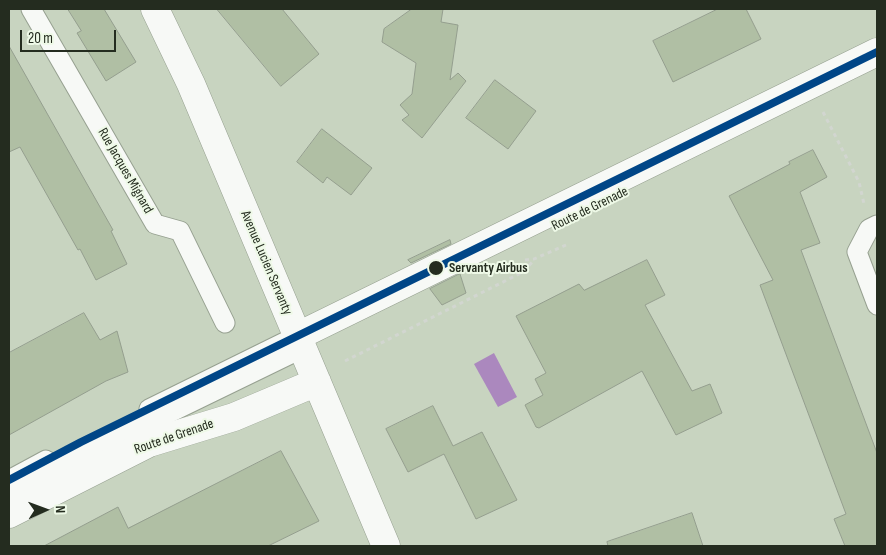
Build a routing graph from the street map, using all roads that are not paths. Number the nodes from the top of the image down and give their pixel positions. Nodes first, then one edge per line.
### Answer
1 (31, 9) edge
2 (155, 9) edge
3 (877, 52) edge
4 (877, 70) edge
5 (873, 227) edge
6 (877, 305) edge
7 (224, 323) dead end
8 (301, 342) junction
9 (317, 382) junction
10 (9, 480) edge
11 (9, 495) edge
12 (9, 514) edge
13 (386, 546) edge

1 - 7 lane, Rue Jacques Mignard
2 - 8 street, Avenue Lucien Servanty
3 - 8 street, Route de Grenade
4 - 8 street, Route de Grenade
5 - 6 lane
8 - 9 street, Avenue Lucien Servanty
8 - 10 lane
8 - 11 lane
9 - 12 street, Route de Grenade
9 - 13 street, Avenue Lucien Servanty

